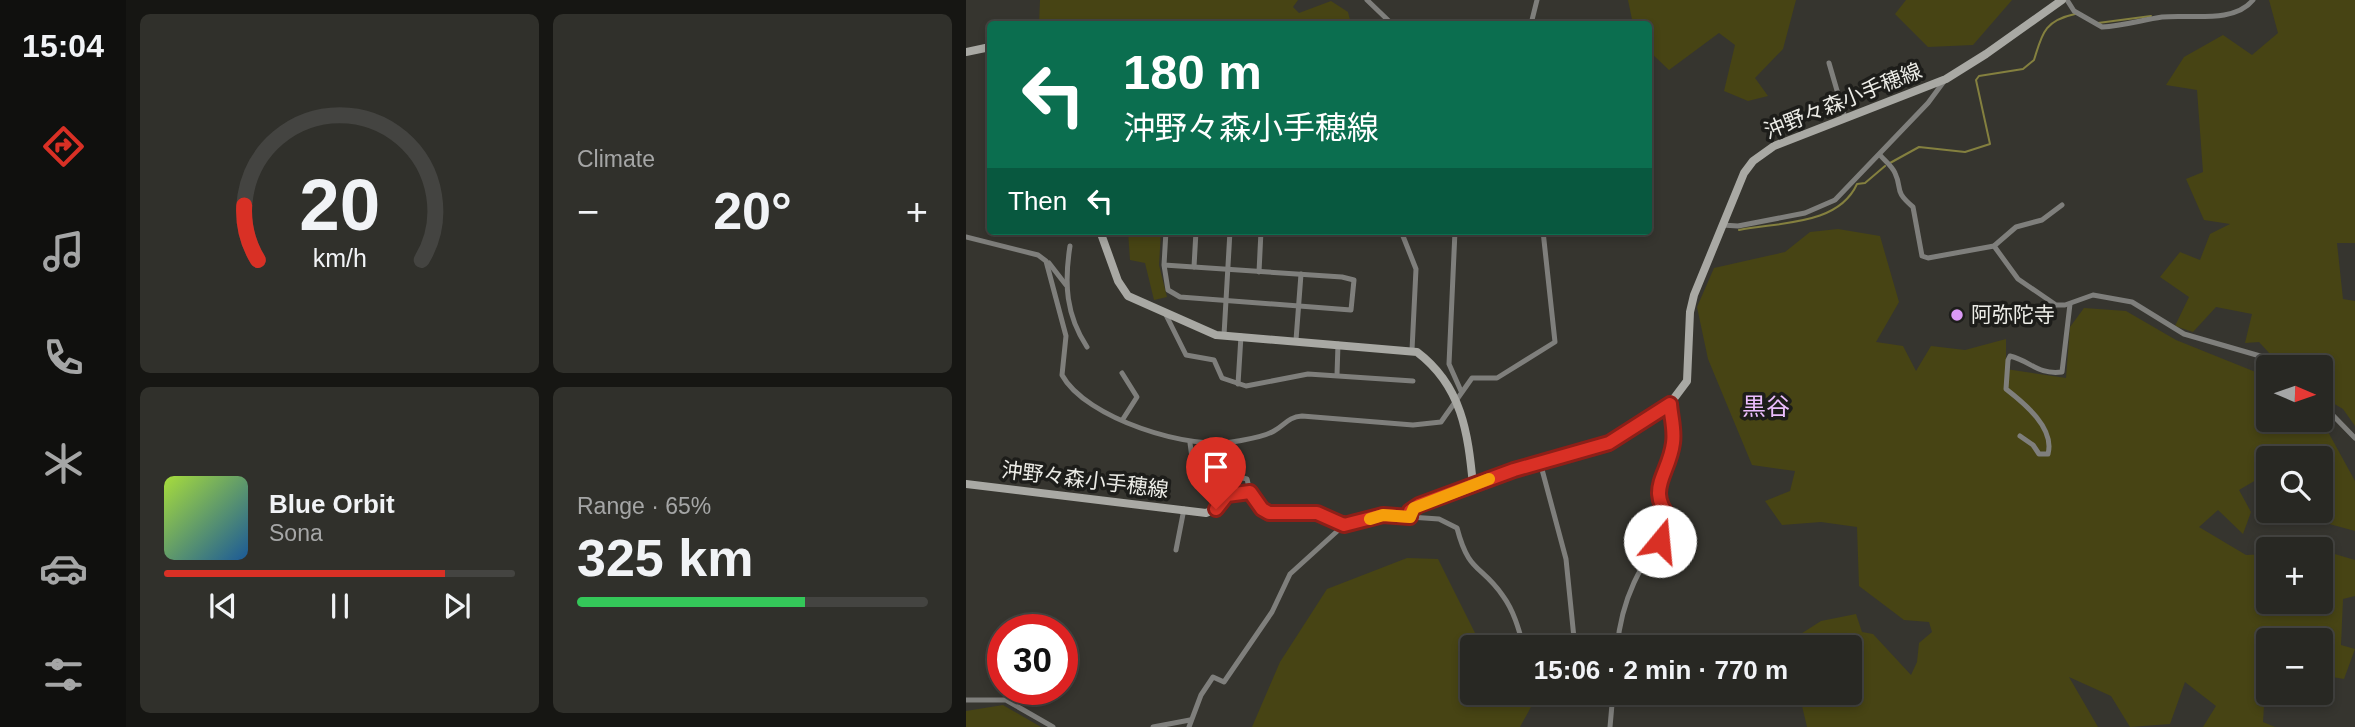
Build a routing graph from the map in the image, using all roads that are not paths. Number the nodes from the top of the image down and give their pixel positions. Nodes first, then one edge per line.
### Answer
1 (1367, 0) edge
2 (1537, 0) edge
3 (2064, 0) edge
4 (2253, 0) edge
5 (1389, 21) edge
6 (1532, 21) edge
7 (987, 48) edge
8 (966, 52) edge
9 (1829, 63) dead end
10 (1946, 79) junction
11 (1845, 118) junction
12 (1880, 155) junction
13 (2062, 205) dead end
14 (1722, 225) junction
15 (1102, 235) edge
16 (1166, 235) edge
17 (1196, 235) edge
18 (1230, 235) edge
19 (1261, 235) edge
20 (1403, 235) edge
21 (1455, 235) edge
22 (1543, 235) edge
23 (966, 237) edge
24 (1070, 246) dead end
25 (1994, 246) junction
26 (1046, 261) junction
27 (1164, 265) junction
28 (1194, 267) junction
29 (1228, 270) junction
30 (1259, 272) junction
31 (1301, 275) junction
32 (1066, 285) junction
33 (1226, 302) junction
34 (2070, 304) junction
35 (1298, 307) junction
36 (1164, 311) junction
37 (1224, 335) junction
38 (1241, 336) junction
39 (1296, 340) junction
40 (1338, 344) junction
41 (1087, 347) dead end
42 (1412, 350) junction
43 (2257, 355) edge
44 (1122, 373) dead end
45 (1337, 375) junction
46 (1413, 381) dead end
47 (1238, 384) junction
48 (1461, 391) junction
49 (1455, 402) junction
50 (1670, 404) junction
51 (2333, 415) edge
52 (1123, 419) junction
53 (2020, 436) dead end
54 (2355, 438) edge
55 (1190, 443) junction
56 (1540, 462) junction
57 (966, 484) edge
58 (1473, 485) junction
59 (1250, 492) junction
60 (1184, 509) junction
61 (1410, 517) junction
62 (1344, 525) junction
63 (1176, 550) dead end
64 (1519, 635) edge
65 (1574, 635) edge
66 (1619, 635) edge
67 (966, 700) edge
68 (1612, 705) edge
69 (1189, 724) edge
70 (1053, 727) edge
71 (1153, 727) edge
72 (1611, 727) edge

1 - 5 street
2 - 6 street
3 - 4 street
3 - 10 main road, 沖野々森小手穂線
7 - 8 main road
9 - 11 street
10 - 11 main road, 沖野々森小手穂線
10 - 12 street
11 - 14 main road, 沖野々森小手穂線
12 - 14 street
12 - 25 street
13 - 25 street
14 - 50 main road, 沖野々森小手穂線
15 - 36 main road
16 - 27 street
17 - 28 street
18 - 29 street
19 - 30 street
20 - 42 street
21 - 48 street
22 - 48 street
23 - 26 street
24 - 32 street
25 - 34 street
26 - 32 street
26 - 52 street
27 - 28 street
27 - 33 street
28 - 29 street
29 - 30 street
29 - 33 street
30 - 31 street
31 - 35 street
31 - 35 street
32 - 41 street
33 - 35 street
33 - 37 street
34 - 43 street
34 - 53 street
35 - 39 street
36 - 37 main road
36 - 47 street
37 - 38 main road
38 - 39 main road
38 - 47 street
39 - 40 main road
40 - 42 main road
40 - 45 street
42 - 49 main road
44 - 52 street
45 - 46 street
45 - 47 street
48 - 49 street
49 - 55 street
49 - 58 main road
50 - 56 main road, 沖野々森小手穂線
50 - 66 street
51 - 54 street
52 - 55 street
55 - 59 street
56 - 58 main road, 沖野々森小手穂線
56 - 65 street
57 - 60 main road, 沖野々森小手穂線
58 - 61 main road, 沖野々森小手穂線
59 - 60 main road, 沖野々森小手穂線
59 - 62 main road
60 - 63 street
61 - 62 main road
61 - 64 street
62 - 69 street
67 - 70 street
68 - 72 street
69 - 71 street

